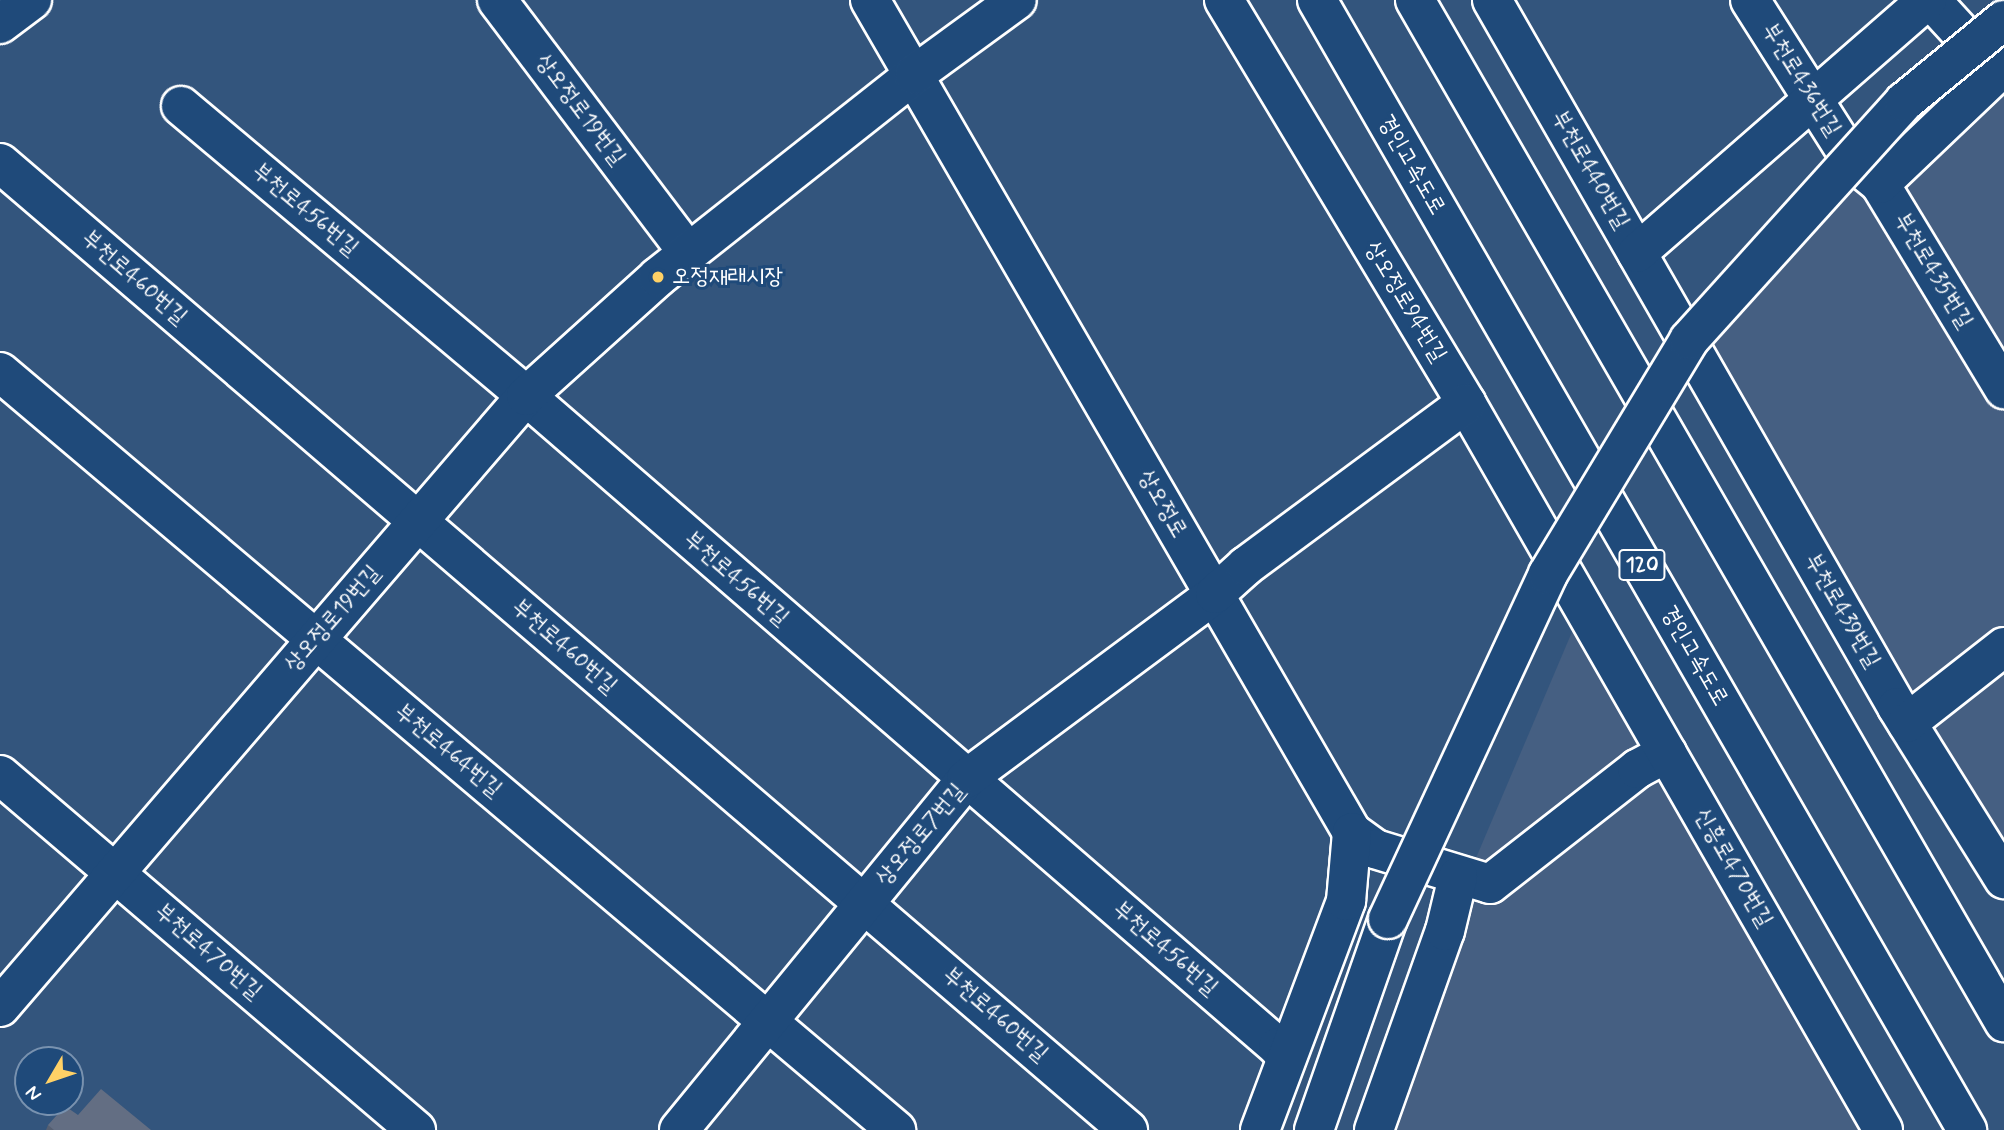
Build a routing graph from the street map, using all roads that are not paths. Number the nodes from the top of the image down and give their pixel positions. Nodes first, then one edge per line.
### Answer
1 (32, 0) edge
2 (496, 0) edge
3 (870, 0) edge
4 (1017, 0) edge
5 (1224, 0) edge
6 (1317, 0) edge
7 (1415, 0) edge
8 (1492, 0) edge
9 (1750, 0) edge
10 (1929, 0) edge
11 (2004, 20) edge
12 (0, 24) edge
13 (2002, 73) edge
14 (914, 75) junction
15 (1813, 100) junction
16 (181, 106) dead end
17 (0, 163) edge
18 (1866, 173) junction
19 (688, 253) junction
20 (1637, 253) junction
21 (1687, 340) joint
22 (0, 372) edge
23 (2004, 389) edge
24 (526, 396) junction
25 (1466, 403) junction
26 (418, 521) junction
27 (1215, 594) junction
28 (1583, 606) joint
29 (316, 639) junction
30 (2004, 647) edge
31 (1907, 723) junction
32 (1667, 753) junction
33 (0, 775) edge
34 (966, 779) junction
35 (1352, 832) junction
36 (115, 873) junction
37 (2004, 879) edge
38 (1474, 881) junction
39 (864, 904) junction
40 (0, 1007) edge
41 (768, 1022) junction
42 (2004, 1022) edge
43 (1286, 1057) junction
44 (1378, 1128) edge
45 (416, 1130) edge
46 (679, 1130) edge
47 (896, 1130) edge
48 (1128, 1130) edge
49 (1260, 1130) edge
50 (1314, 1130) edge
51 (1883, 1130) edge
52 (1967, 1130) edge

1 - 12 main road
2 - 19 main road, 상오정로19번길
3 - 14 main road, 상오정로
4 - 14 main road
5 - 25 main road, 상오정로94번길
6 - 52 main road, 경인고속도로 / 120
7 - 42 main road
8 - 20 main road, 부천로440번길
9 - 15 main road, 부천로436번길
10 - 13 main road
10 - 15 main road
11 - 50 main road, bridge
13 - 18 main road
14 - 19 main road, 상오정로19번길
14 - 27 main road, 상오정로
15 - 18 main road, 부천로436번길
15 - 20 main road
16 - 24 main road, 부천로456번길
17 - 26 main road, 부천로460번길
18 - 23 main road, 부천로435번길
19 - 24 main road, 상오정로19번길
20 - 21 main road, 부천로440번길
21 - 31 main road, 부천로439번길
22 - 29 main road, 부천로464번길
24 - 26 main road, 상오정로19번길
24 - 34 main road, 부천로456번길
25 - 27 main road, 상오정로7번길
25 - 28 main road, 상오정로94번길
26 - 29 main road, 상오정로19번길
26 - 39 main road, 부천로460번길
27 - 34 main road, 상오정로7번길
27 - 35 main road, 상오정로
28 - 32 main road, 신흥로470번길
29 - 36 main road, 상오정로19번길
29 - 41 main road, 부천로464번길
30 - 31 main road
31 - 37 main road, 부천로439번길
32 - 38 main road
32 - 51 main road, 신흥로470번길
33 - 36 main road, 부천로470번길
34 - 39 main road, 상오정로7번길
34 - 43 main road, 부천로456번길
35 - 38 main road, 상오정로
35 - 43 main road
36 - 40 main road, 상오정로19번길
36 - 45 main road, 부천로470번길
38 - 44 main road
39 - 41 main road, 상오정로7번길
39 - 48 main road, 부천로460번길
41 - 46 main road, 상오정로7번길
41 - 47 main road, 부천로464번길
43 - 49 main road

